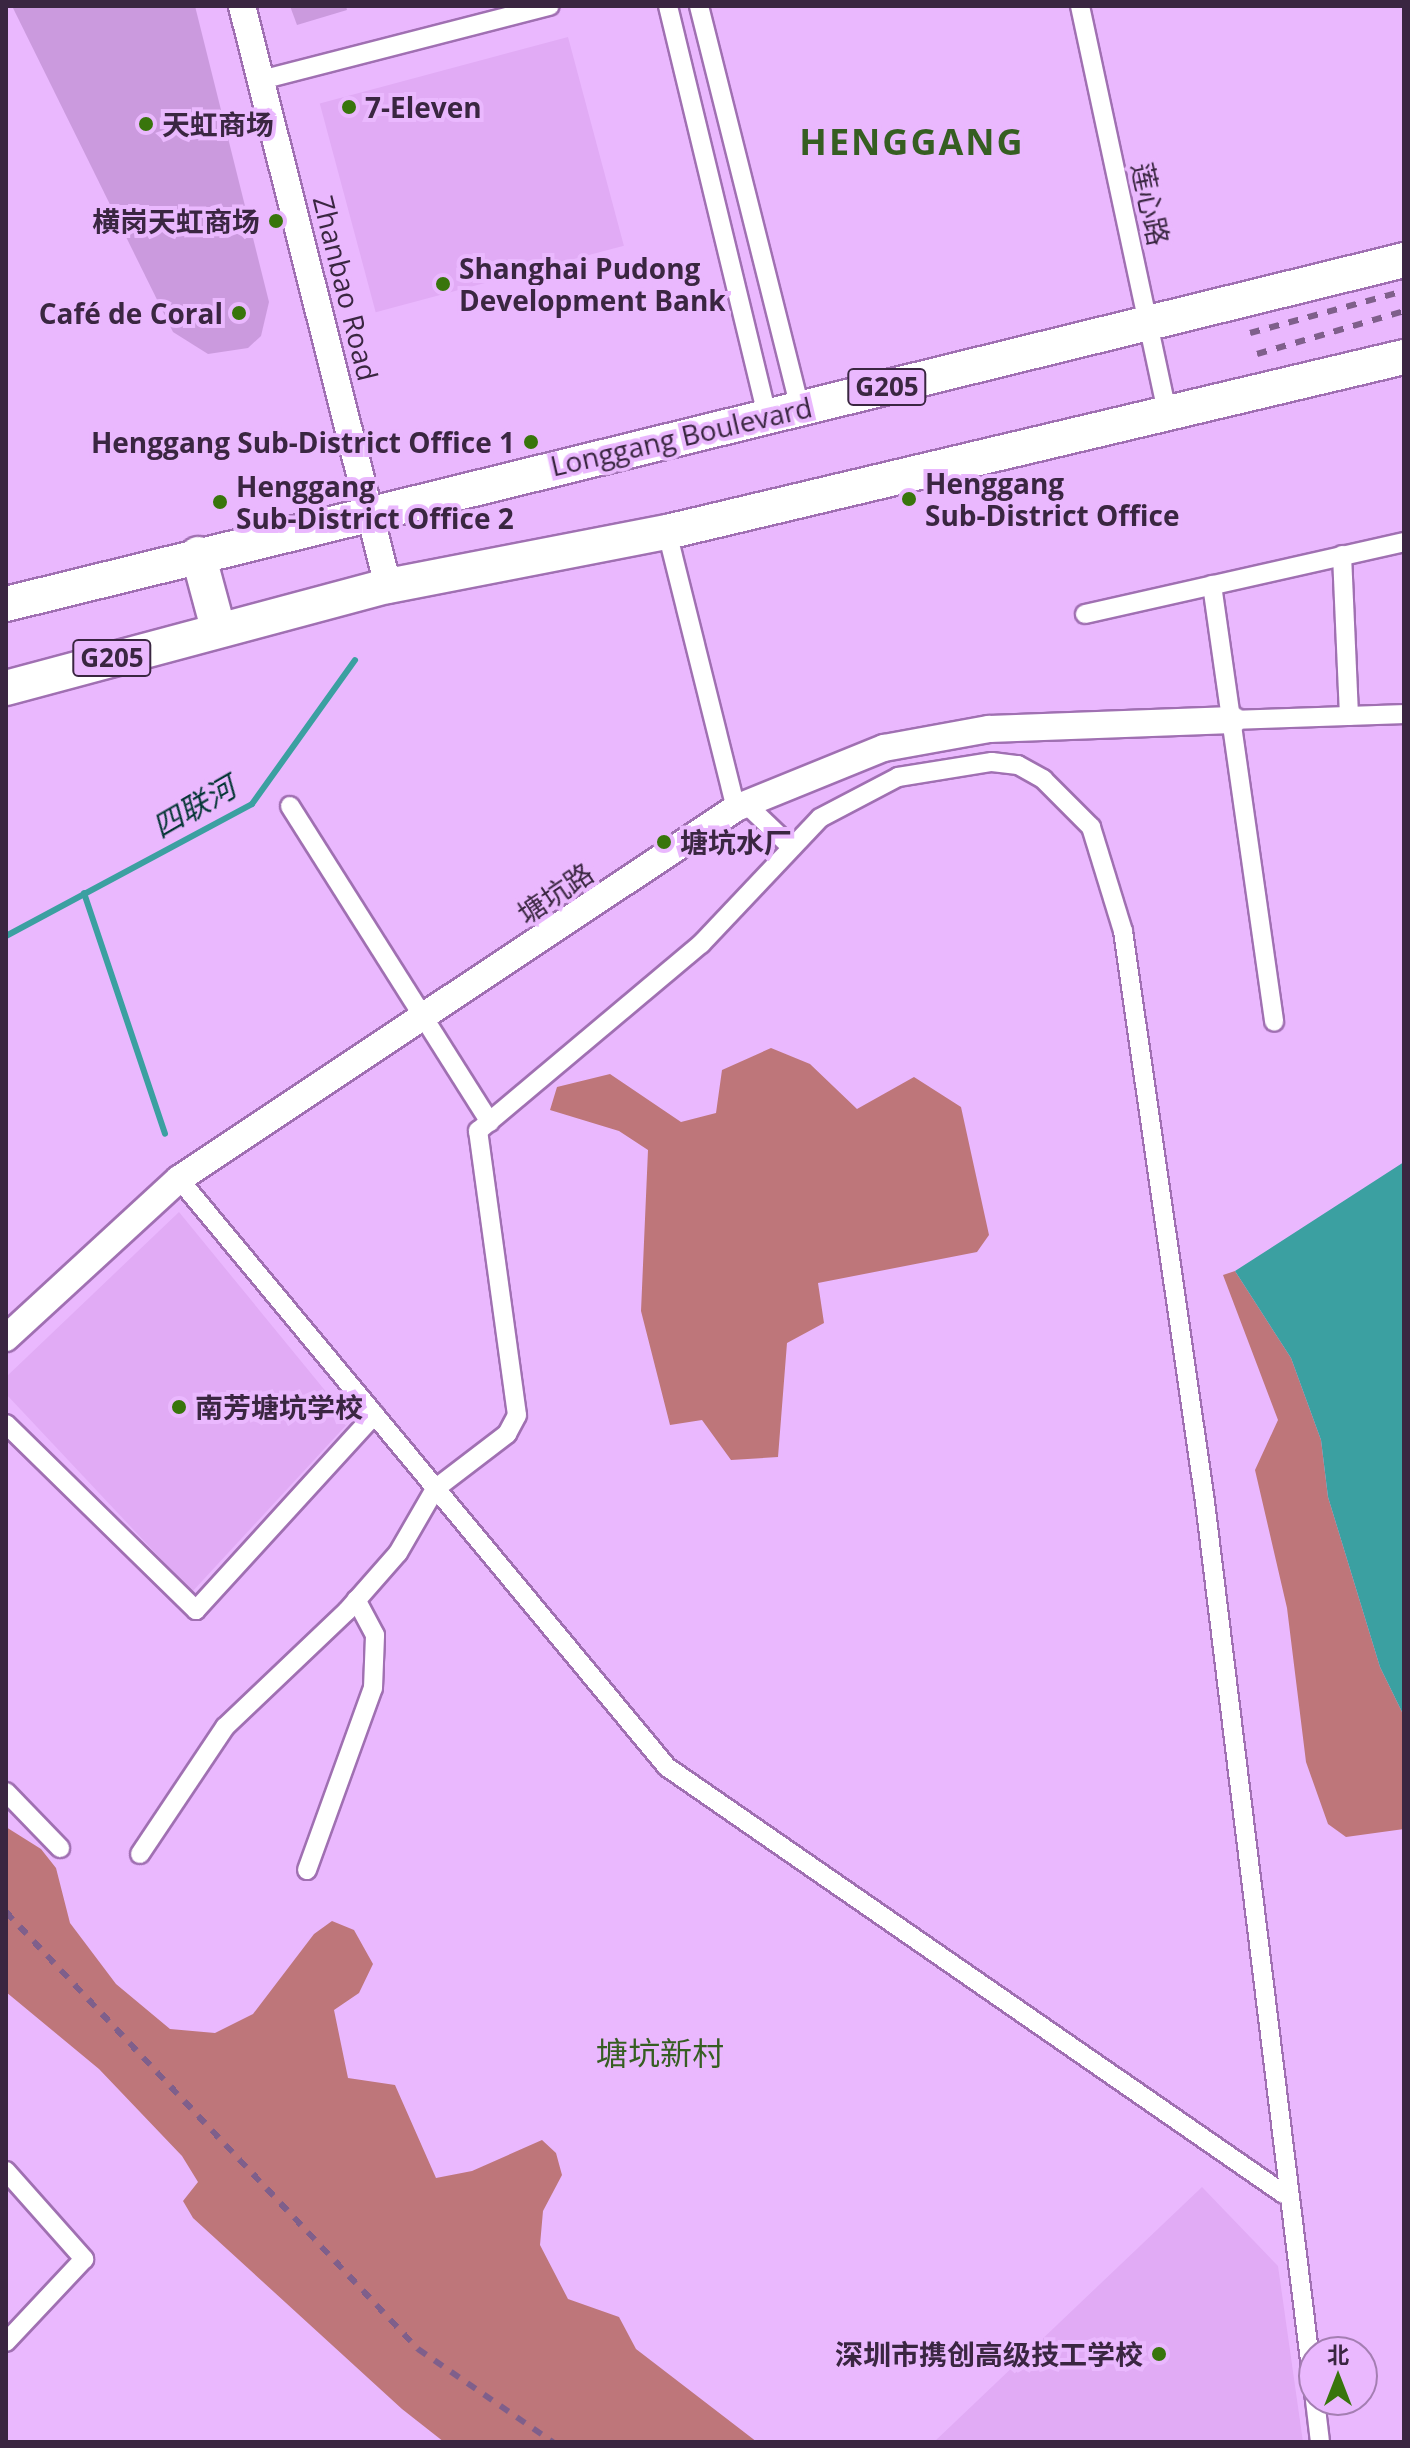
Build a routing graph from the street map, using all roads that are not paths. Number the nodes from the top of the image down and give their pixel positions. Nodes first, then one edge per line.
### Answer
1 (242, 6) edge
2 (550, 6) edge
3 (668, 6) edge
4 (699, 6) edge
5 (1080, 6) edge
6 (261, 80) junction
7 (1404, 260) edge
8 (1148, 323) junction
9 (1404, 357) edge
10 (800, 408) junction
11 (767, 415) junction
12 (1168, 415) junction
13 (369, 509) junction
14 (667, 532) junction
15 (1404, 542) edge
16 (198, 554) junction
17 (1342, 555) junction
18 (1212, 585) junction
19 (388, 586) junction
20 (6, 604) edge
21 (1085, 614) dead end
22 (218, 628) junction
23 (6, 688) edge
24 (1404, 714) edge
25 (1349, 716) junction
26 (1233, 720) junction
27 (290, 806) dead end
28 (741, 806) junction
29 (790, 846) junction
30 (1274, 1022) dead end
31 (422, 1023) junction
32 (490, 1122) junction
33 (179, 1179) junction
34 (6, 1338) edge
35 (375, 1414) junction
36 (6, 1424) edge
37 (435, 1489) junction
38 (356, 1600) junction
39 (6, 1792) edge
40 (60, 1848) dead end
41 (140, 1854) dead end
42 (307, 1870) dead end
43 (6, 2171) edge
44 (1284, 2194) junction
45 (1305, 2336) edge
46 (6, 2342) edge
47 (1317, 2416) edge
48 (1320, 2442) edge

1 - 6 street, Zhanbao Road
2 - 6 street
3 - 11 street
4 - 10 street
5 - 8 street, 莲心路
6 - 13 street, Zhanbao Road
7 - 8 highway, Longgang Boulevard / G205
8 - 10 highway, Longgang Boulevard / G205
8 - 12 street, 莲心路
9 - 12 highway, G205
10 - 11 highway, Longgang Boulevard / G205
11 - 13 highway, Longgang Boulevard / G205
12 - 14 highway, G205
13 - 16 highway, Longgang Boulevard / G205
13 - 19 street, Zhanbao Road
14 - 19 highway, G205
14 - 28 street
15 - 17 street
16 - 20 highway, Longgang Boulevard / G205
16 - 22 highway
17 - 18 street
17 - 25 street
18 - 21 street
18 - 26 street
19 - 22 highway, G205
22 - 23 highway, G205
24 - 25 street
25 - 26 street
26 - 28 street, 塘坑路
26 - 30 street
27 - 31 street
28 - 29 street
28 - 31 street, 塘坑路
29 - 32 street
29 - 44 street
31 - 32 street
31 - 33 street, 塘坑路
32 - 37 street
33 - 34 street, 塘坑路
33 - 35 street
35 - 36 street
35 - 37 street
37 - 38 street
37 - 44 street
38 - 41 street
38 - 42 street
39 - 40 street
43 - 46 street
44 - 45 street
47 - 48 street

